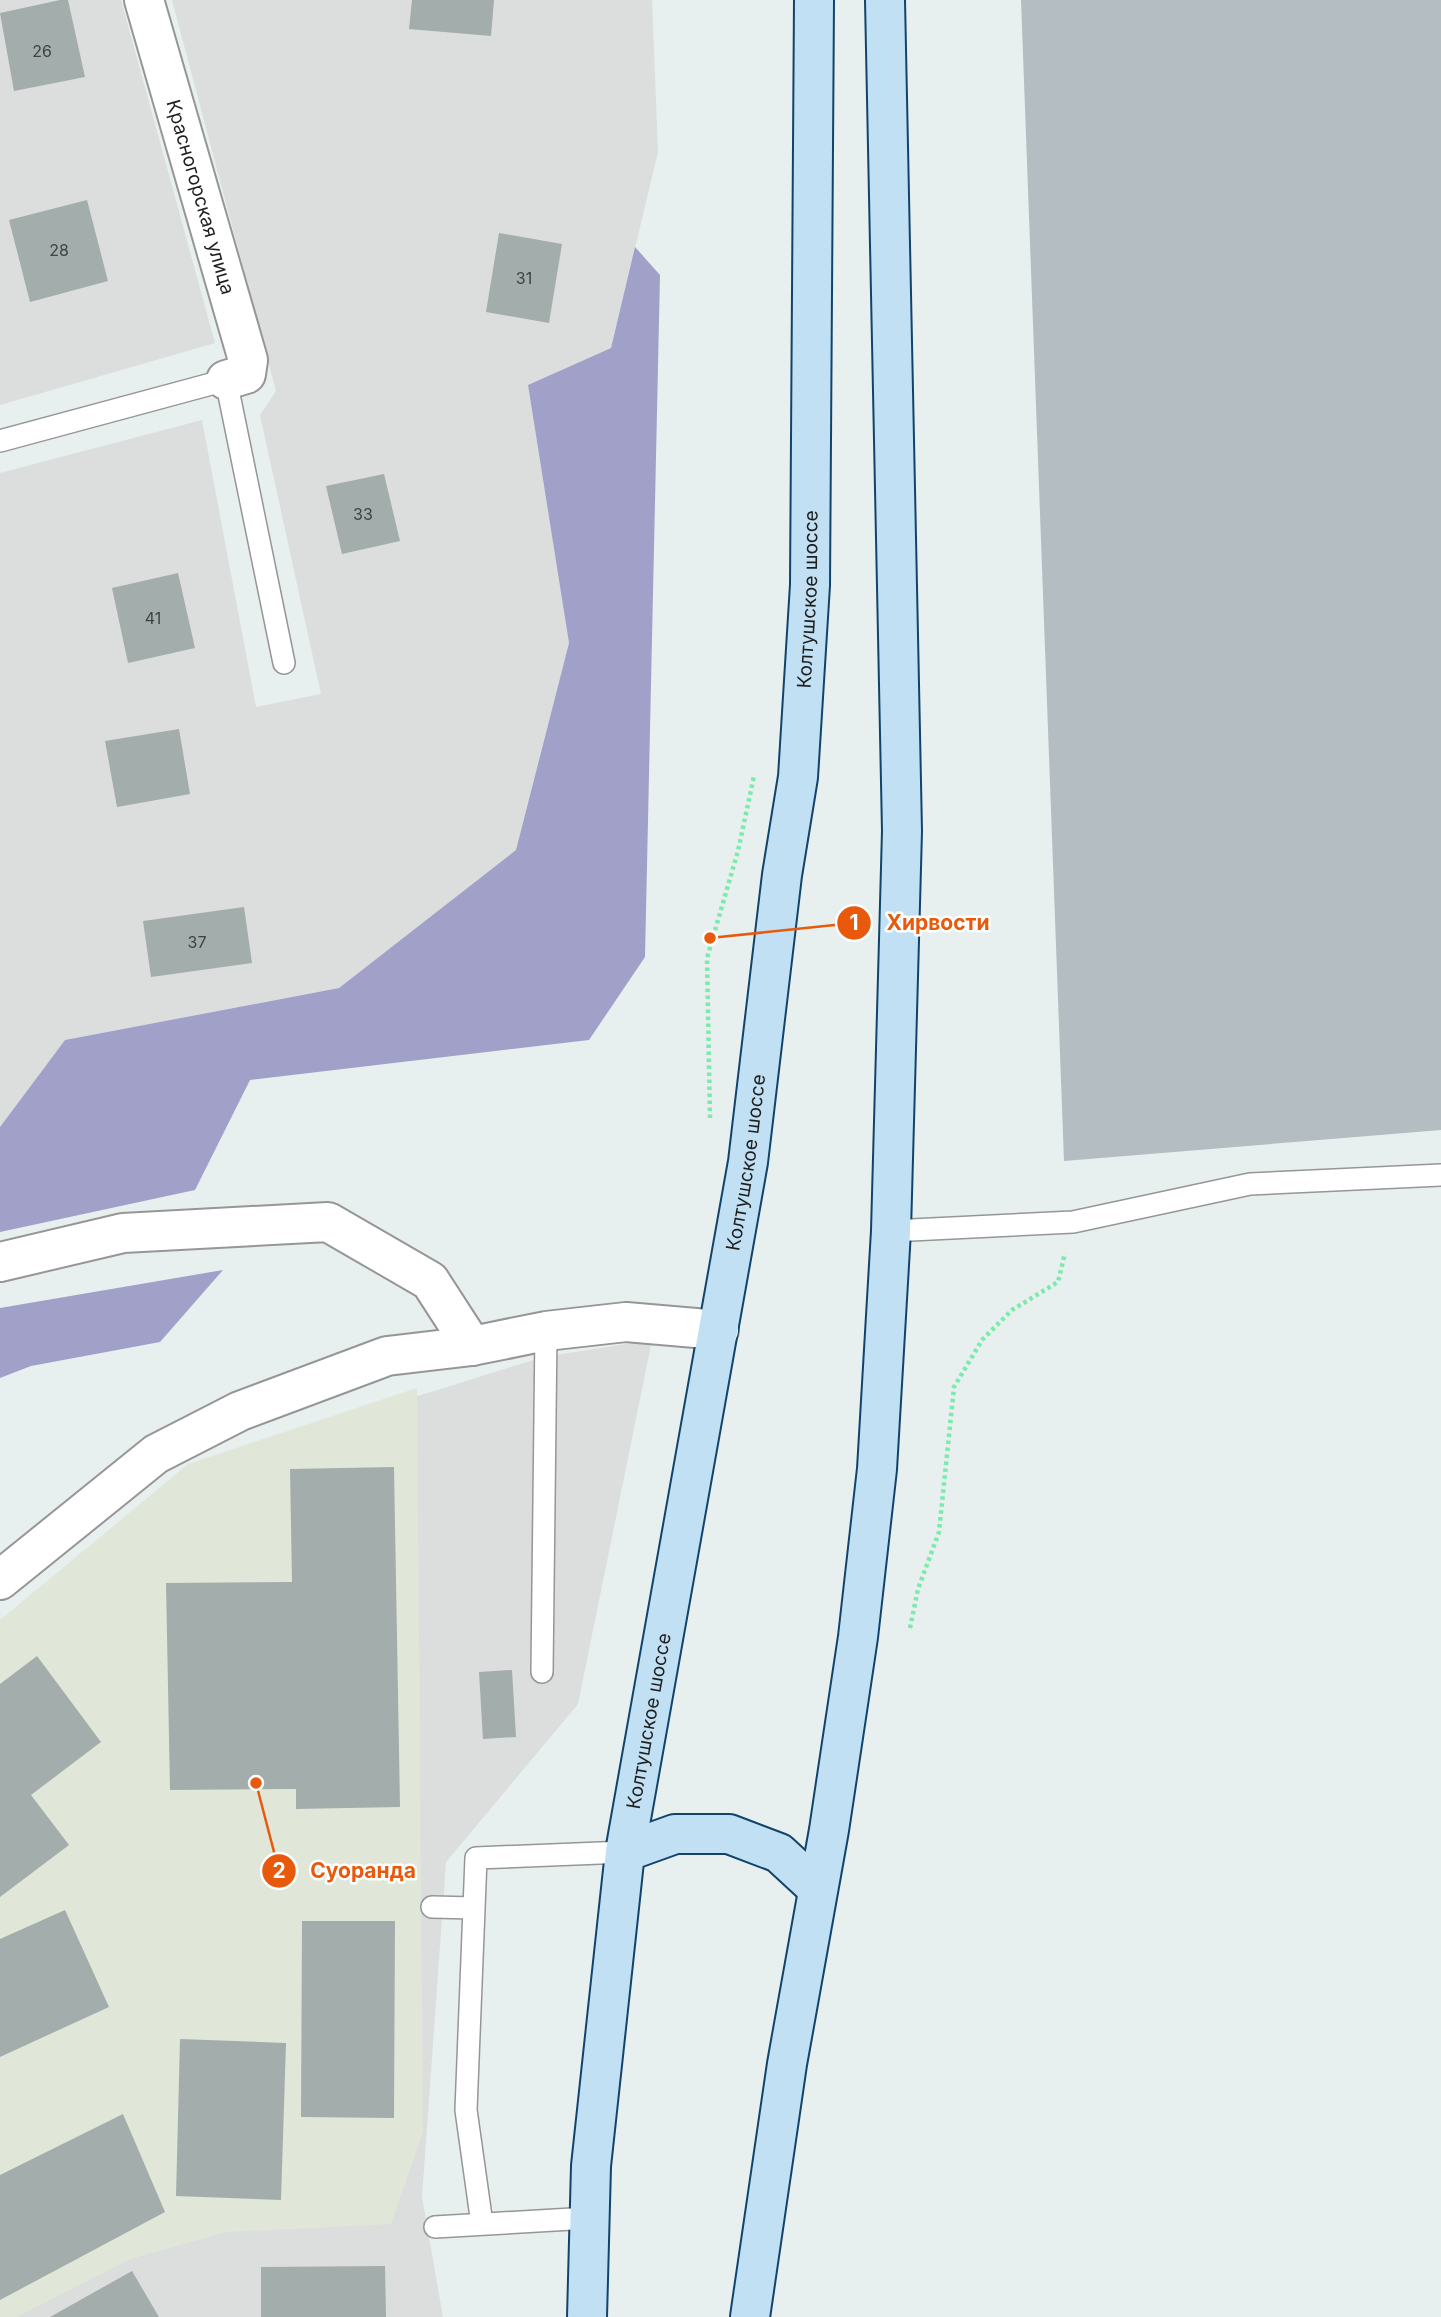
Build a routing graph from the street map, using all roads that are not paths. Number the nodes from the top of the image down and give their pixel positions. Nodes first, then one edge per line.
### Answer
1 (144, 0) edge
2 (814, 0) edge
3 (885, 0) edge
4 (226, 380) junction
5 (0, 440) edge
6 (284, 663) dead end
7 (1441, 1175) edge
8 (891, 1231) junction
9 (0, 1262) edge
10 (719, 1330) junction
11 (546, 1331) junction
12 (472, 1346) junction
13 (0, 1580) edge
14 (542, 1672) dead end
15 (625, 1852) junction
16 (818, 1889) junction
17 (432, 1907) dead end
18 (474, 1908) junction
19 (589, 2218) junction
20 (482, 2224) junction
21 (435, 2227) dead end
22 (587, 2317) edge
23 (750, 2317) edge

1 - 4 street, Красногорская улица
2 - 10 main road, Колтушское шоссе
3 - 8 main road
4 - 5 lane
4 - 6 lane
7 - 8 lane
8 - 16 main road
9 - 12 street
10 - 11 street
10 - 15 main road, Колтушское шоссе
11 - 12 street
11 - 14 lane
12 - 13 street
15 - 16 main road
15 - 18 lane
15 - 19 main road, Колтушское шоссе
16 - 23 main road
17 - 18 lane
18 - 20 lane
19 - 20 lane
19 - 22 main road, Колтушское шоссе
20 - 21 lane

